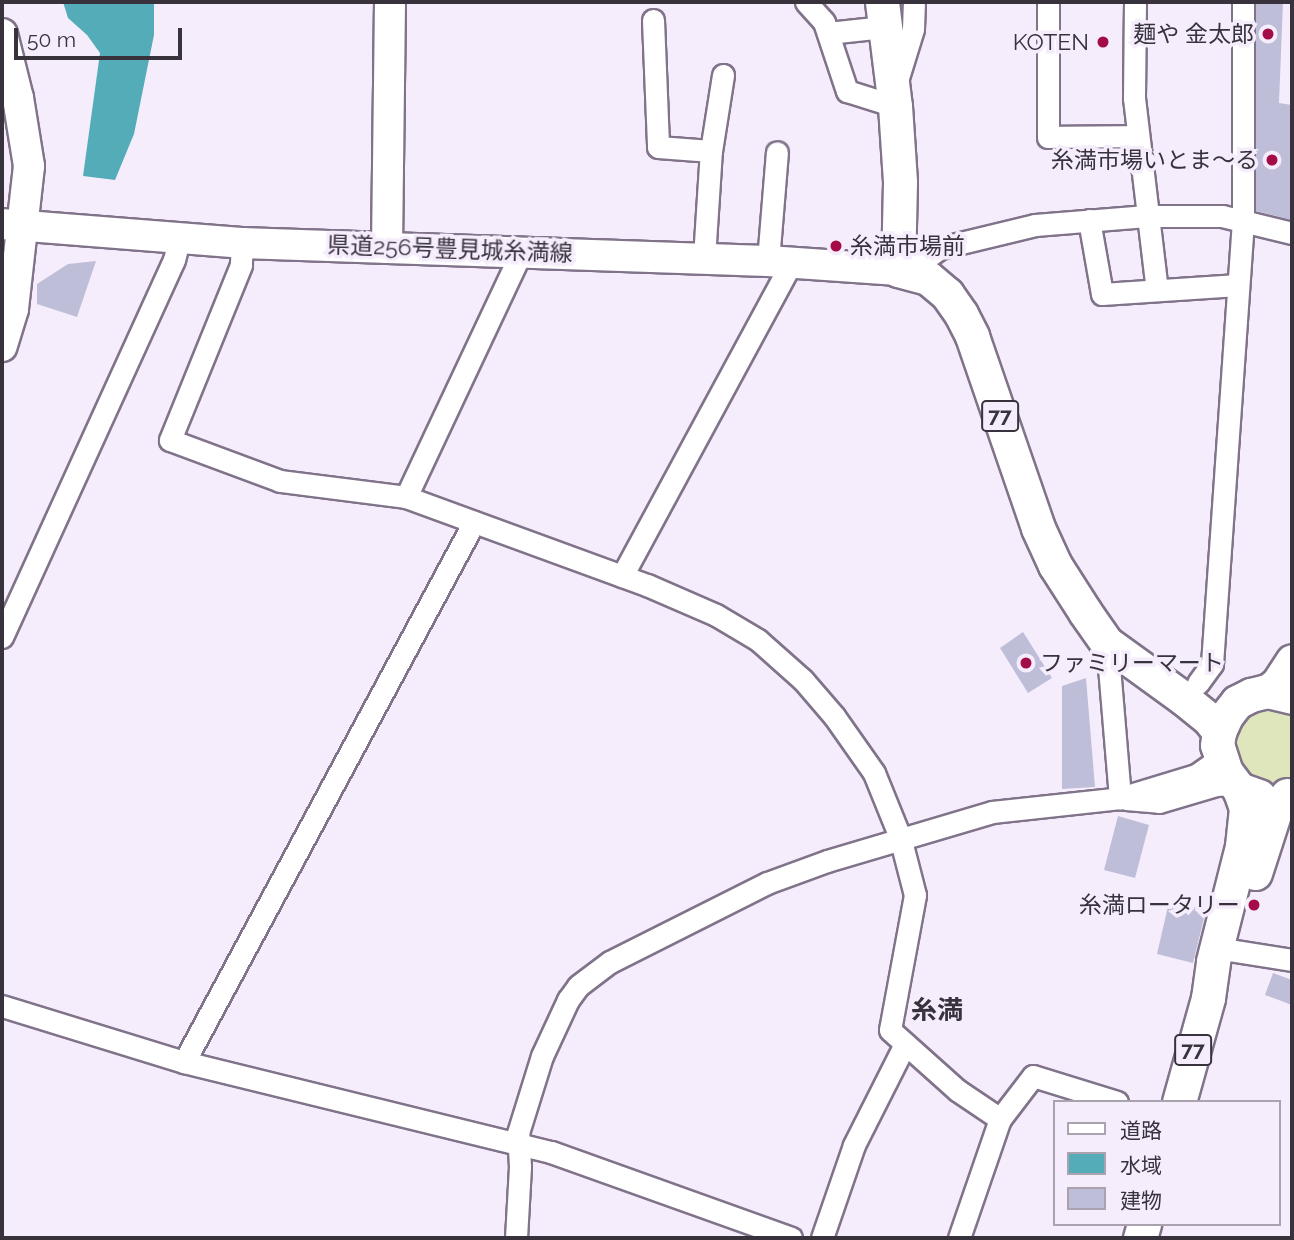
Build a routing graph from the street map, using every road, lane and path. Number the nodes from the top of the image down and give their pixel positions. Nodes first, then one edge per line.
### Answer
1 (390, 2) edge
2 (806, 2) edge
3 (914, 2) edge
4 (1048, 2) edge
5 (1135, 2) edge
6 (1242, 2) edge
7 (883, 14) edge
8 (653, 20) dead end
9 (828, 33) junction
10 (2, 34) edge
11 (723, 75) dead end
12 (894, 100) junction
13 (1138, 136) junction
14 (712, 151) junction
15 (777, 152) dead end
16 (1147, 216) junction
17 (1089, 220) junction
18 (1243, 221) junction
19 (13, 225) edge
20 (1292, 233) edge
21 (179, 240) junction
22 (242, 243) junction
23 (387, 248) junction
24 (522, 251) junction
25 (704, 258) junction
26 (780, 262) junction
27 (902, 271) junction
28 (1238, 285) junction
29 (1157, 290) junction
30 (2, 346) edge
31 (406, 497) junction
32 (474, 522) junction
33 (622, 576) junction
34 (1073, 591) junction
35 (2, 637) edge
36 (1107, 643) junction
37 (1292, 660) edge
38 (1198, 683) junction
39 (1265, 697) edge
40 (1228, 766) junction
41 (1289, 793) edge
42 (1120, 798) junction
43 (900, 837) junction
44 (1229, 950) junction
45 (1292, 960) edge
46 (1208, 998) junction
47 (2, 1006) edge
48 (905, 1044) junction
49 (184, 1062) junction
50 (1111, 1100) edge
51 (1180, 1100) edge
52 (1000, 1119) junction
53 (519, 1145) junction
54 (516, 1238) edge
55 (791, 1238) edge
56 (821, 1238) edge
57 (959, 1238) edge

1 - 23 main road
2 - 9 street
3 - 12 street
4 - 13 street
5 - 13 street
6 - 18 street
7 - 9 street
7 - 12 main road
8 - 14 street
9 - 12 street
10 - 19 main road
11 - 14 street
12 - 27 main road
13 - 16 street
14 - 25 street
15 - 26 street
16 - 17 street
16 - 18 street
16 - 29 street
17 - 27 street
17 - 29 street
18 - 20 street
18 - 28 street
19 - 21 main road, 県道256号豊見城糸満線
19 - 30 main road
21 - 22 main road, 県道256号豊見城糸満線
21 - 35 street
22 - 23 main road, 県道256号豊見城糸満線
22 - 31 street
23 - 24 main road, 県道256号豊見城糸満線
24 - 25 main road, 県道256号豊見城糸満線
24 - 31 street
25 - 26 main road, 県道256号豊見城糸満線
26 - 27 main road, 県道256号豊見城糸満線
26 - 33 street
27 - 34 main road, 77
28 - 29 street
28 - 38 street
31 - 32 street
32 - 33 street
32 - 49 street
33 - 43 street
34 - 36 main road, 77
34 - 38 main road, 77
36 - 40 main road, 77
36 - 42 street
37 - 39 main road
38 - 39 main road, 77
39 - 40 main road
40 - 41 main road, 77
40 - 42 street
40 - 42 street
40 - 46 main road, 77
41 - 44 main road, 77
42 - 43 street
43 - 48 street
43 - 53 street
44 - 45 street
44 - 46 main road, 77
46 - 51 main road, 77
47 - 49 street
48 - 52 street
48 - 56 street
49 - 53 street
50 - 52 street
52 - 57 street
53 - 54 street
53 - 55 street

